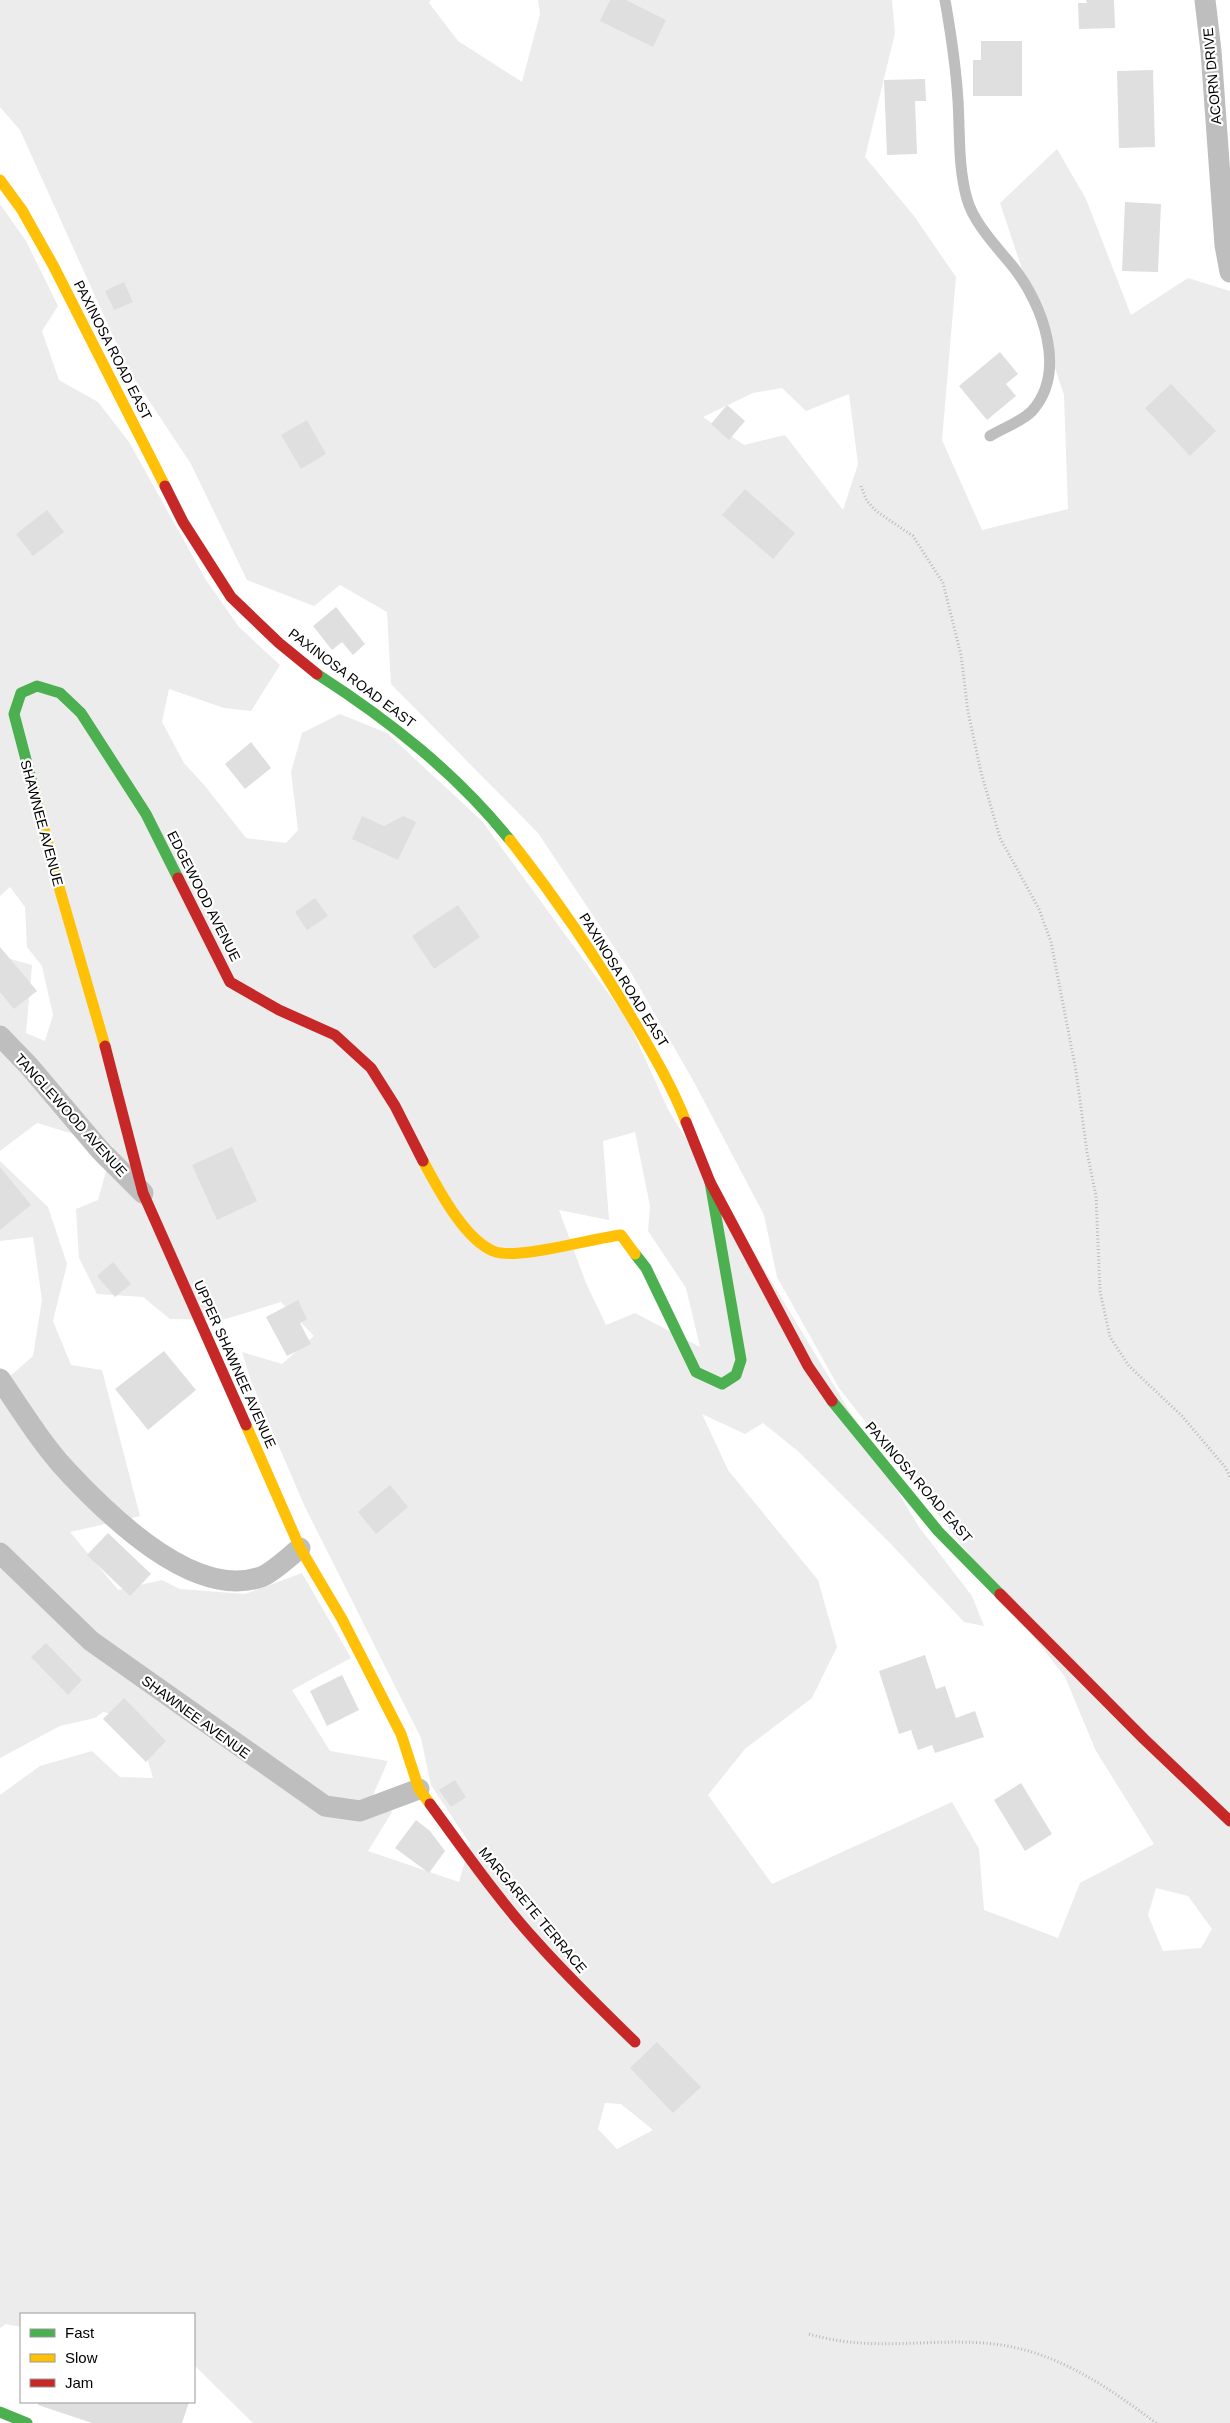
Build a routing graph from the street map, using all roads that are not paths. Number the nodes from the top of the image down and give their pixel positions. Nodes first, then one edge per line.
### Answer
1 (945, 0) edge
2 (1205, 0) edge
3 (0, 180) edge
4 (1230, 272) edge
5 (990, 436) dead end
6 (14, 714) joint
7 (73, 931) joint
8 (0, 1036) edge
9 (710, 1182) junction
10 (143, 1192) junction
11 (595, 1238) joint
12 (0, 1380) edge
13 (300, 1548) junction
14 (0, 1553) edge
15 (419, 1789) junction
16 (1230, 1821) edge
17 (635, 2042) dead end
18 (0, 2412) edge
19 (27, 2423) edge

1 - 5 lane
2 - 4 street, ACORN DRIVE
3 - 9 street, PAXINOSA ROAD EAST
6 - 7 street, SHAWNEE AVENUE
6 - 11 street, EDGEWOOD AVENUE
7 - 10 street, UPPER SHAWNEE AVENUE
8 - 10 street, TANGLEWOOD AVENUE
9 - 11 street, PAXINOSA ROAD EAST
9 - 16 street, PAXINOSA ROAD EAST
10 - 13 street, UPPER SHAWNEE AVENUE
12 - 13 street
13 - 15 street, UPPER SHAWNEE AVENUE
14 - 15 street, SHAWNEE AVENUE
15 - 17 street, MARGARETE TERRACE
18 - 19 street

